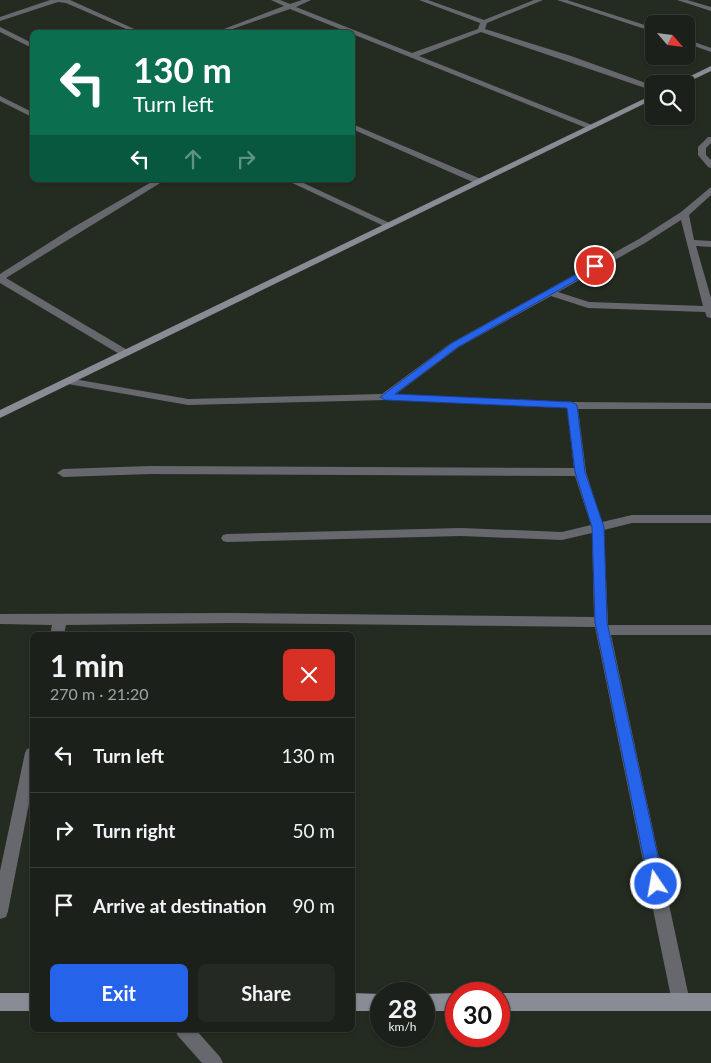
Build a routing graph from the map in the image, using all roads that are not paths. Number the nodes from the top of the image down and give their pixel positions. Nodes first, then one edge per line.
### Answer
1 (58, 0) edge
2 (274, 0) edge
3 (308, 0) edge
4 (422, 0) edge
5 (540, 0) edge
6 (560, 0) edge
7 (680, 0) edge
8 (291, 6) junction
9 (711, 9) edge
10 (0, 19) edge
11 (484, 22) junction
12 (645, 27) edge
13 (0, 29) edge
14 (133, 30) edge
15 (225, 30) edge
16 (349, 30) edge
17 (481, 30) junction
18 (355, 33) edge
19 (695, 44) edge
20 (30, 45) edge
21 (711, 50) edge
22 (411, 56) junction
23 (711, 68) edge
24 (695, 76) edge
25 (645, 86) edge
26 (0, 98) edge
27 (645, 100) edge
28 (30, 103) edge
29 (19, 108) junction
30 (30, 114) edge
31 (355, 127) edge
32 (589, 127) junction
33 (711, 140) edge
34 (711, 165) edge
35 (478, 181) junction
36 (158, 182) edge
37 (294, 182) edge
38 (711, 190) edge
39 (684, 214) junction
40 (389, 225) junction
41 (690, 243) junction
42 (711, 244) edge
43 (0, 279) edge
44 (549, 292) junction
45 (710, 311) edge
46 (125, 353) junction
47 (68, 381) junction
48 (385, 397) junction
49 (572, 405) junction
50 (711, 406) edge
51 (0, 414) edge
52 (580, 472) junction
53 (64, 473) dead end
54 (711, 518) edge
55 (598, 527) junction
56 (227, 538) dead end
57 (0, 619) edge
58 (60, 620) junction
59 (602, 626) junction
60 (711, 630) edge
61 (58, 632) edge
62 (30, 763) edge
63 (0, 911) edge
64 (0, 1002) edge
65 (30, 1002) edge
66 (355, 1002) edge
67 (370, 1002) edge
68 (510, 1002) edge
69 (681, 1002) junction
70 (711, 1002) edge
71 (186, 1032) edge
72 (214, 1063) edge

1 - 10 street
1 - 14 street
2 - 8 street
3 - 8 street
4 - 11 street
5 - 11 street
6 - 12 street
7 - 9 street
8 - 15 street
8 - 16 street
11 - 17 street
13 - 20 street
17 - 22 street
17 - 25 street
18 - 22 street
19 - 21 street
22 - 32 street
23 - 24 main road
26 - 29 street
27 - 32 main road
28 - 29 street
29 - 30 street
31 - 35 street
32 - 35 main road
33 - 34 street
35 - 40 main road
36 - 43 street
37 - 40 street
38 - 39 street
39 - 41 street
39 - 44 street
40 - 46 main road
41 - 42 street
41 - 45 street
43 - 46 street
44 - 45 street
44 - 48 street
46 - 47 main road
47 - 48 street
47 - 51 main road
48 - 49 street
49 - 50 street
49 - 52 street
52 - 53 street
52 - 55 street
54 - 55 street
55 - 56 street
55 - 59 street
57 - 58 street
58 - 59 street
58 - 61 street
59 - 60 street
59 - 69 street
62 - 63 street
64 - 65 main road
66 - 67 main road
68 - 69 main road
69 - 70 main road
71 - 72 street

